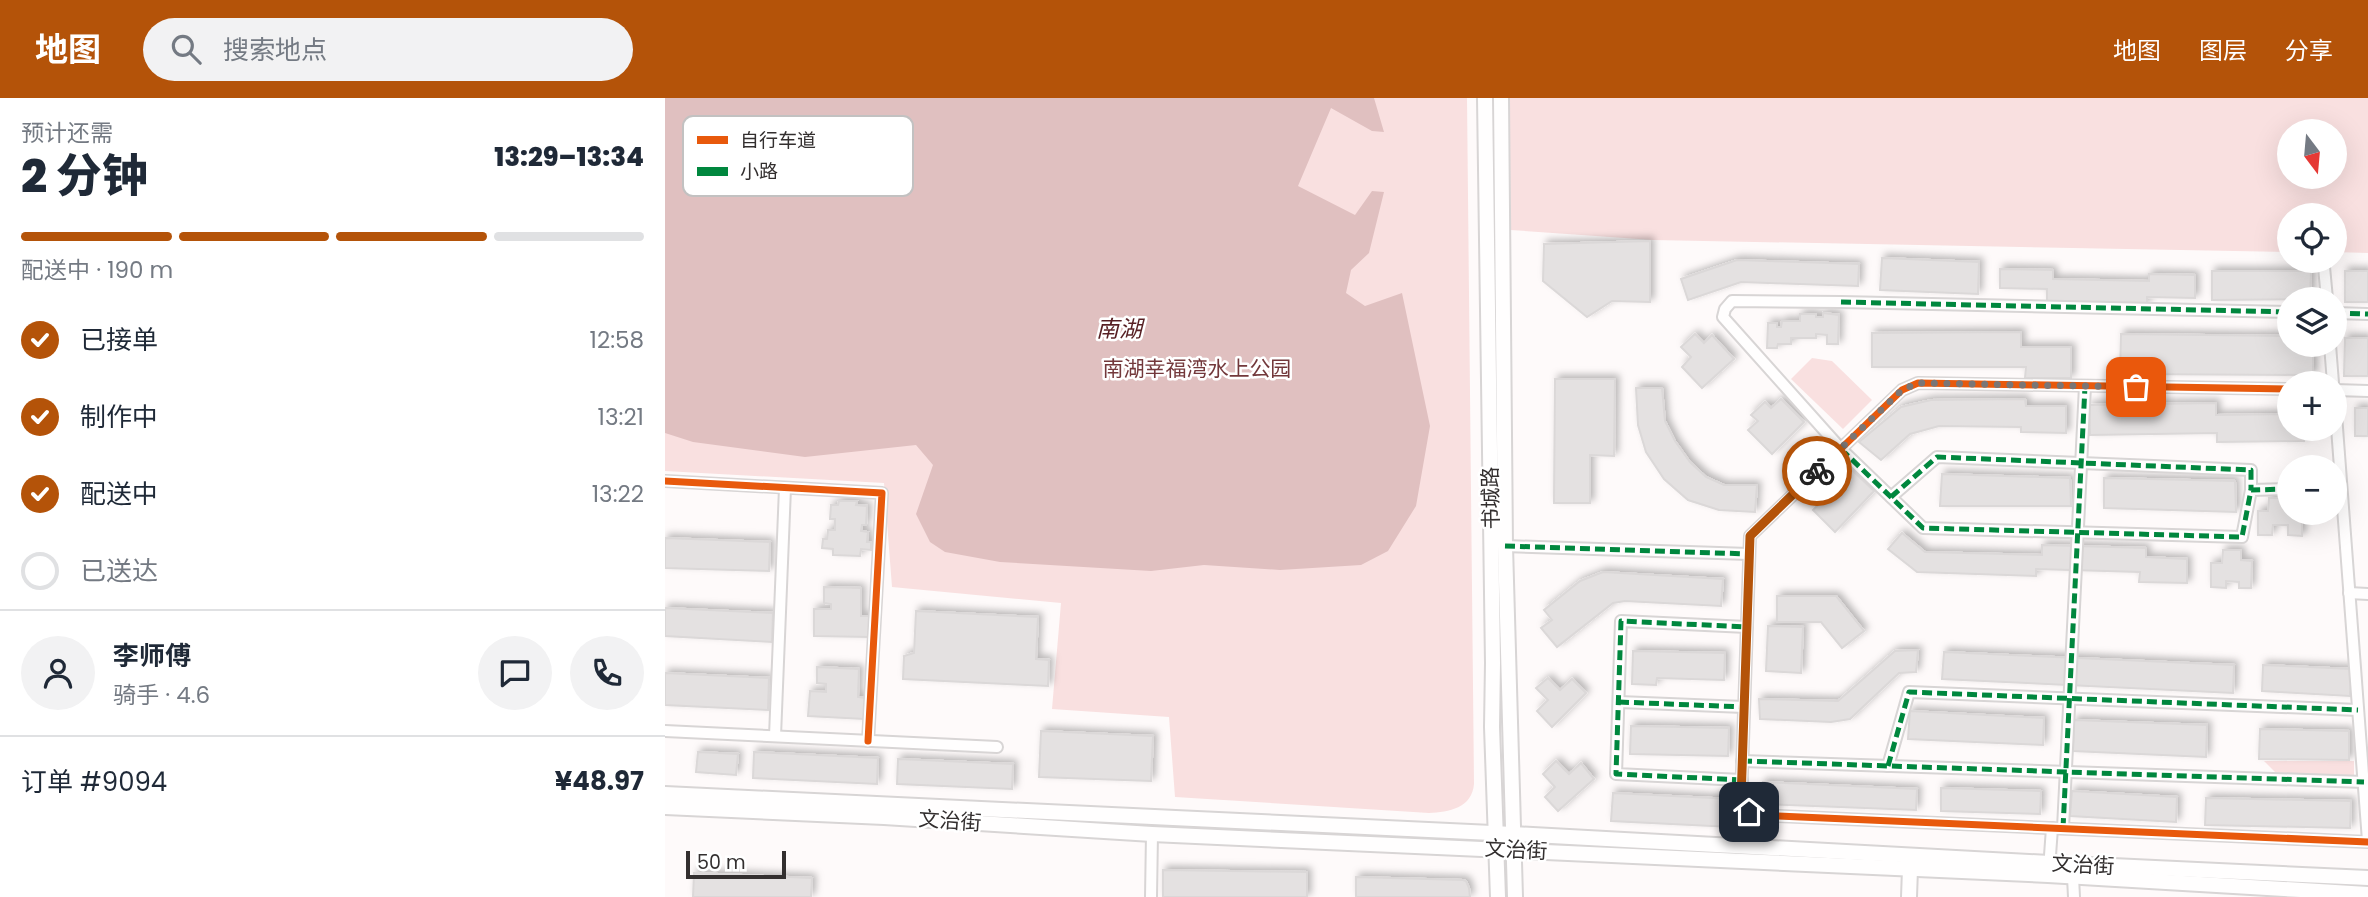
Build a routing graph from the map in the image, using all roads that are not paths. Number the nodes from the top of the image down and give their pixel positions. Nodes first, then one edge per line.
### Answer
1 (1486, 98) edge
2 (1501, 98) edge
3 (2277, 312) edge
4 (2347, 313) edge
5 (2368, 314) edge
6 (2085, 386) junction
7 (2277, 389) edge
8 (2347, 390) edge
9 (2368, 391) edge
10 (1841, 449) junction
11 (2081, 463) junction
12 (665, 481) edge
13 (785, 488) junction
14 (2277, 489) edge
15 (2251, 490) junction
16 (1891, 497) junction
17 (2342, 525) edge
18 (2078, 533) junction
19 (1505, 546) junction
20 (1749, 554) junction
21 (2349, 593) junction
22 (2368, 594) edge
23 (1747, 627) junction
24 (2070, 698) junction
25 (1619, 702) junction
26 (1744, 707) junction
27 (2358, 710) junction
28 (665, 731) edge
29 (775, 736) junction
30 (868, 741) junction
31 (997, 747) dead end
32 (1742, 761) junction
33 (1888, 766) junction
34 (2066, 772) junction
35 (1742, 780) junction
36 (2364, 782) junction
37 (665, 794) edge
38 (665, 807) edge
39 (2058, 828) junction
40 (1496, 833) junction
41 (1152, 834) junction
42 (1513, 834) junction
43 (2368, 842) edge
44 (1496, 850) junction
45 (1514, 850) junction
46 (1910, 869) junction
47 (2049, 869) junction
48 (2073, 877) junction
49 (2368, 878) edge
50 (2368, 894) edge
51 (1151, 897) edge
52 (1499, 897) edge
53 (1515, 897) edge
54 (1909, 897) edge
55 (2074, 897) edge

1 - 40 main road, 书城路
2 - 19 main road, 书城路
3 - 10 street
4 - 5 street
6 - 7 street
6 - 10 street
6 - 11 street
8 - 9 street
10 - 16 street
10 - 20 street
11 - 15 street
11 - 16 street
11 - 18 street
12 - 13 street
13 - 29 street
13 - 30 street
14 - 15 street
15 - 18 street
16 - 18 street
17 - 21 street
18 - 24 street
19 - 20 street
19 - 42 main road, 书城路
20 - 23 street
21 - 22 street
21 - 27 street
23 - 25 street
23 - 26 street
24 - 27 street
24 - 33 street
24 - 34 street
25 - 26 street
25 - 35 street
26 - 32 street
27 - 36 street
28 - 29 street
29 - 30 street
30 - 31 street
32 - 33 street
32 - 35 street
33 - 34 street
34 - 36 street
34 - 39 street
35 - 39 street
36 - 43 street
37 - 40 main road, 文治街
38 - 41 main road, 文治街
39 - 43 street
39 - 47 street
40 - 42 main road, 文治街
40 - 44 main road, 书城路
41 - 44 main road, 文治街
41 - 51 street
42 - 45 main road, 书城路
42 - 47 main road, 文治街
44 - 45 main road, 文治街
44 - 52 main road, 书城路
45 - 46 main road, 文治街
45 - 53 main road, 书城路
46 - 47 main road, 文治街
46 - 54 main road
47 - 48 main road, 文治街
47 - 49 main road, 文治街
48 - 50 main road, 文治街
48 - 55 street

